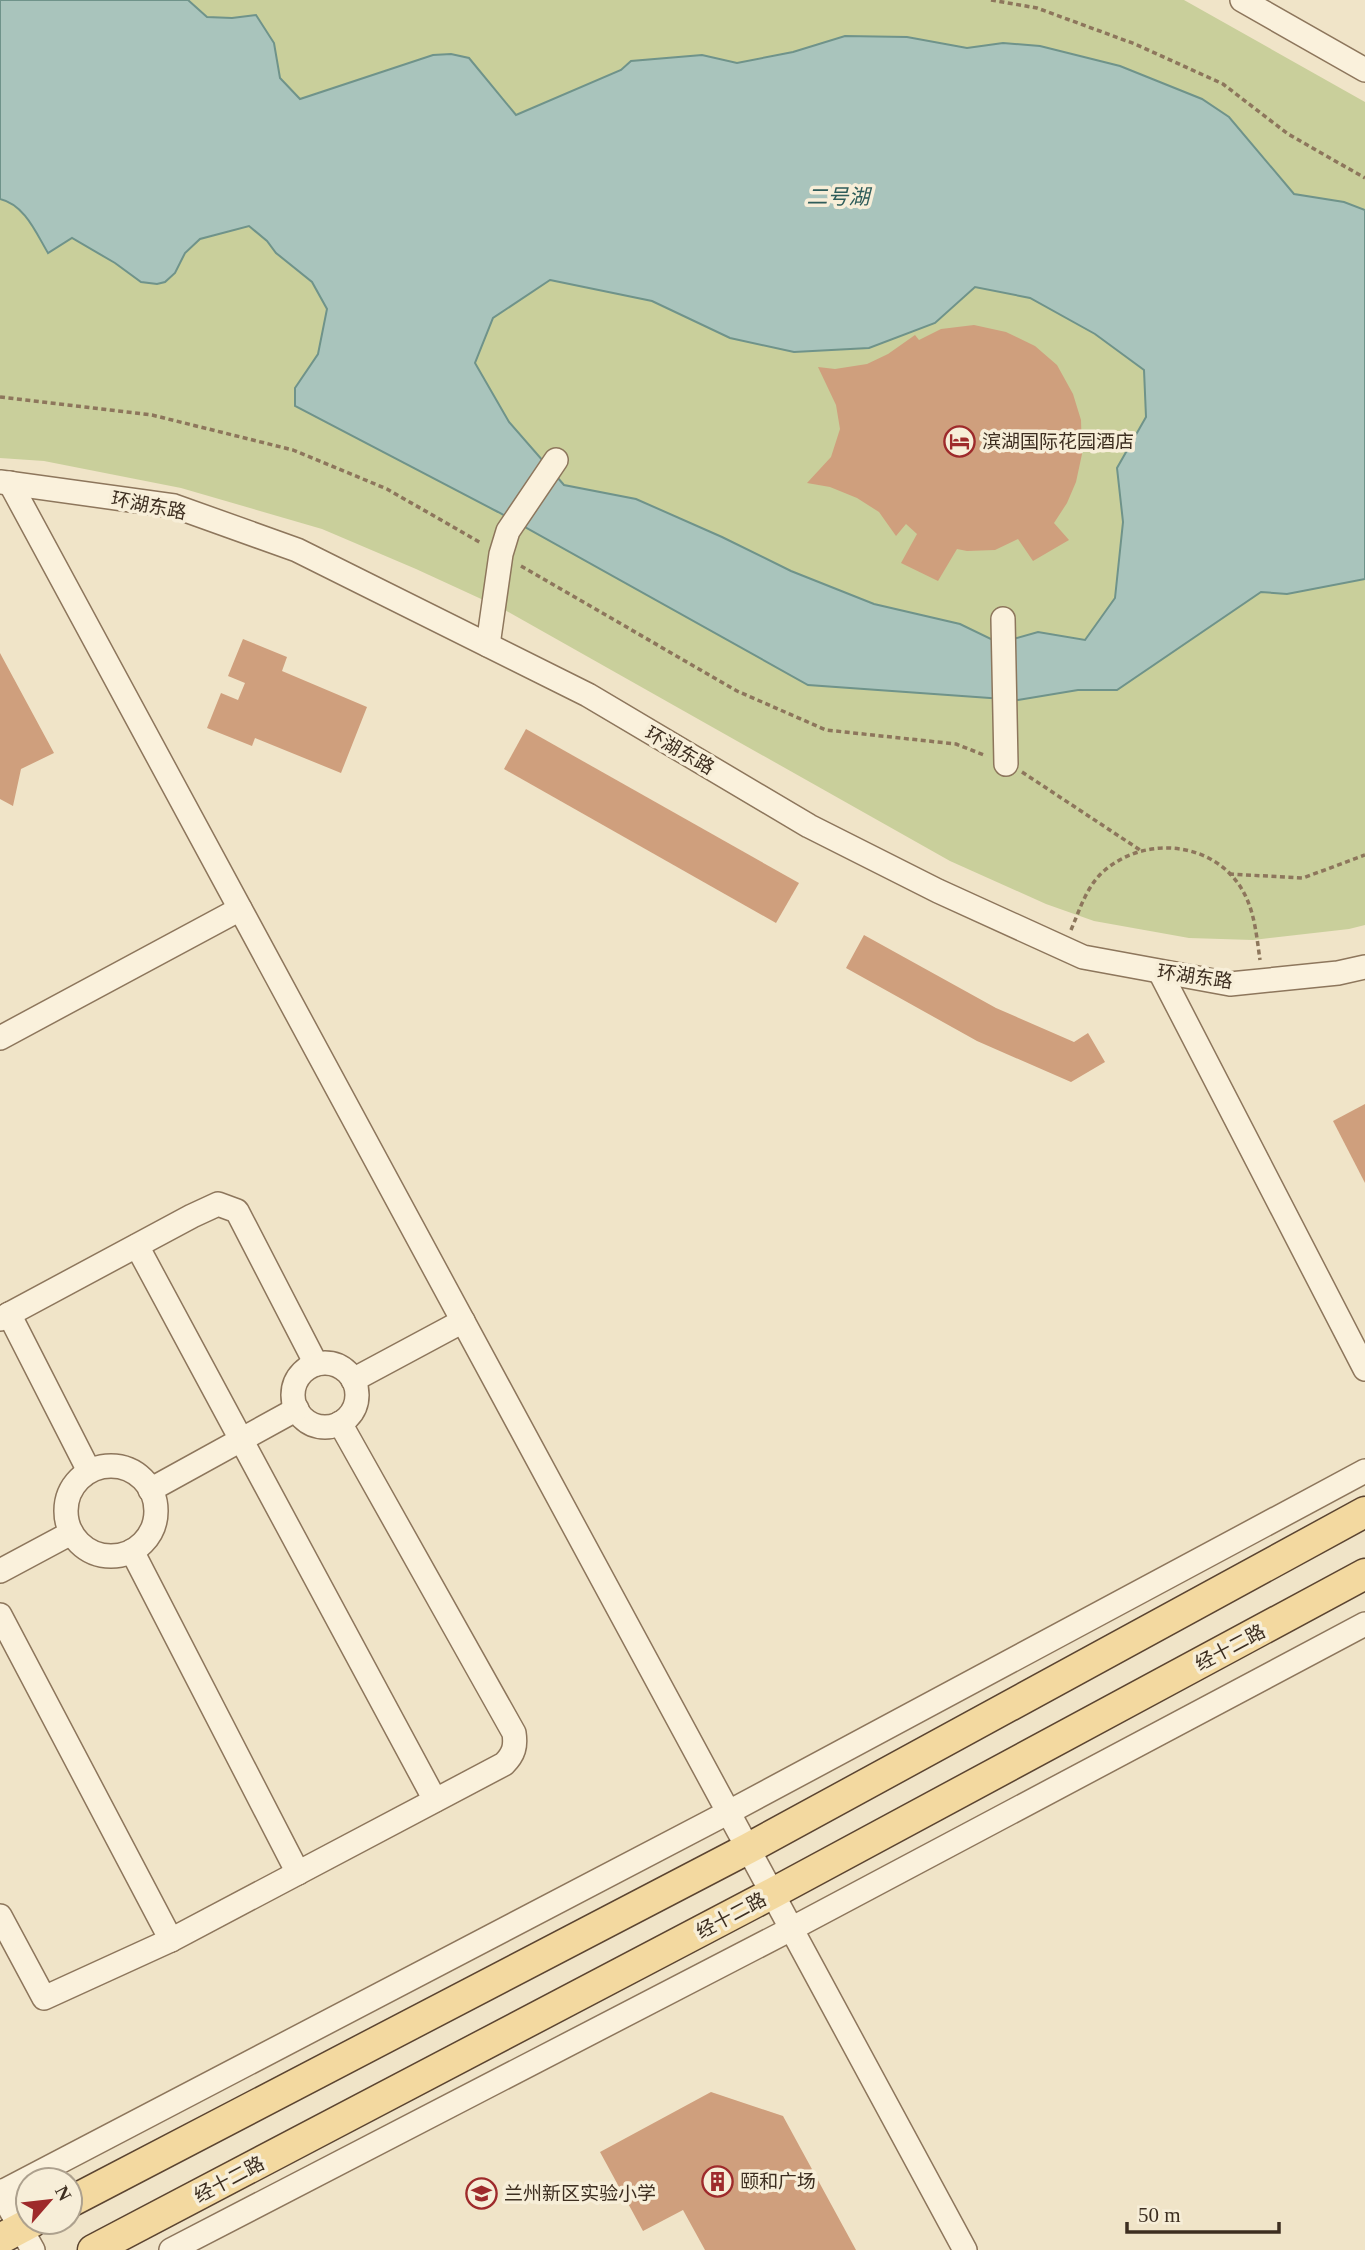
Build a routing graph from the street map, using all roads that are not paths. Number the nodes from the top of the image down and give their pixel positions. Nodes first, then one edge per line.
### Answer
1 (1242, 0) edge
2 (1365, 71) edge
3 (556, 460) dead end
4 (5, 483) edge
5 (1003, 619) dead end
6 (488, 645) junction
7 (1006, 764) road end
8 (240, 909) junction
9 (1365, 967) edge
10 (1160, 972) junction
11 (0, 1038) edge
12 (137, 1246) junction
13 (4, 1317) edge
14 (463, 1321) junction
15 (316, 1364) junction
16 (1365, 1368) edge
17 (353, 1380) junction
18 (297, 1409) junction
19 (340, 1423) junction
20 (242, 1439) junction
21 (89, 1472) junction
22 (1365, 1472) edge
23 (150, 1490) junction
24 (1365, 1512) edge
25 (71, 1532) junction
26 (132, 1551) junction
27 (0, 1571) edge
28 (1365, 1574) edge
29 (0, 1615) edge
30 (1365, 1624) edge
31 (435, 1800) junction
32 (729, 1812) junction
33 (749, 1848) junction
34 (298, 1873) junction
35 (773, 1893) junction
36 (0, 1916) edge
37 (791, 1928) junction
38 (172, 1940) junction
39 (0, 2192) edge
40 (84, 2195) edge
41 (14, 2221) edge
42 (93, 2250) edge
43 (171, 2250) edge
44 (965, 2250) edge

1 - 2 street
3 - 6 street
4 - 6 street, 环湖东路
4 - 8 street
5 - 7 street
6 - 10 street, 环湖东路
8 - 11 street
8 - 14 street
9 - 10 street, 环湖东路
10 - 16 street
12 - 13 street
12 - 15 street
12 - 20 street
13 - 21 street
14 - 17 street
14 - 32 street
15 - 17 street
15 - 18 street
17 - 19 street
18 - 19 street
18 - 20 street
19 - 31 street
20 - 23 street
20 - 31 street
21 - 23 street
21 - 25 street
22 - 32 street
23 - 26 street
24 - 33 main road
25 - 26 street
25 - 27 street
26 - 34 street
28 - 35 main road, 经十二路
29 - 38 street
30 - 37 street
31 - 34 street
32 - 33 street
32 - 39 street
33 - 35 street
33 - 40 main road
34 - 38 street
35 - 37 street
35 - 42 main road, 经十二路
36 - 38 street
37 - 43 street
37 - 44 street
39 - 41 street

